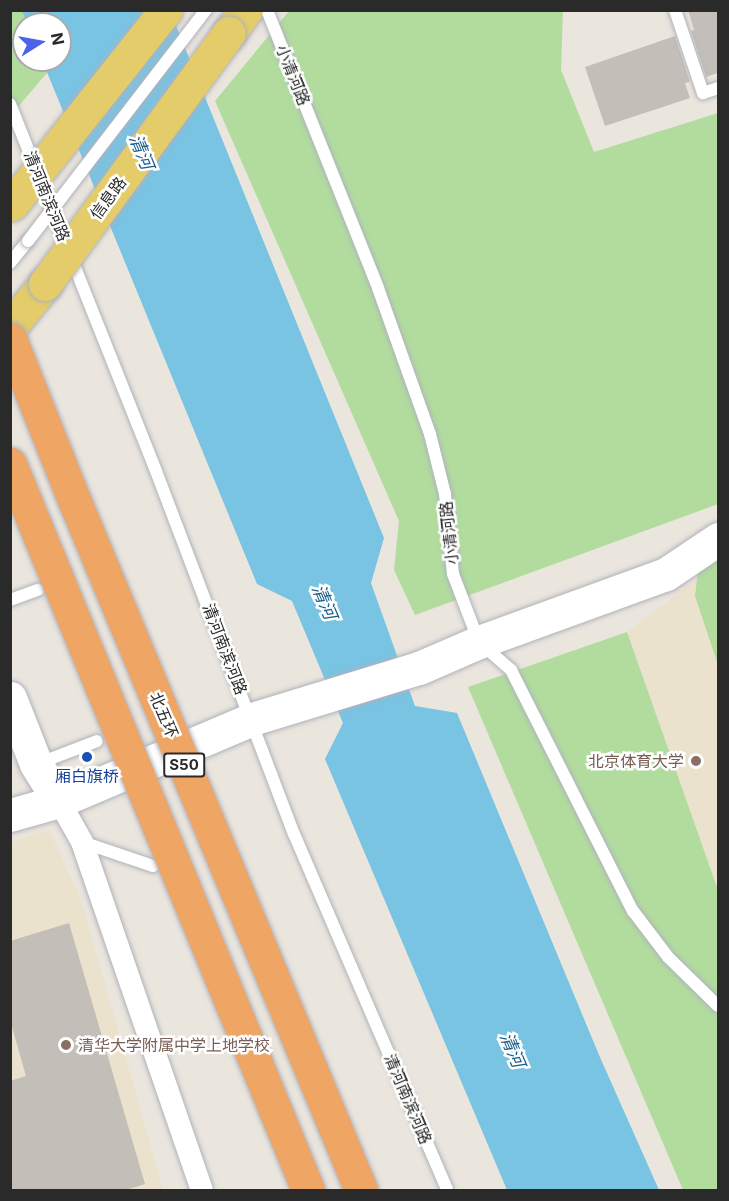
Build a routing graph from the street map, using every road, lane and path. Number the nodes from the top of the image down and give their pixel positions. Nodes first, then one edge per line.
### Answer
1 (166, 10) edge
2 (206, 10) edge
3 (267, 10) edge
4 (675, 10) edge
5 (238, 22) edge
6 (718, 88) edge
7 (10, 104) edge
8 (11, 205) edge
9 (10, 263) edge
10 (10, 327) edge
11 (10, 339) edge
12 (10, 464) edge
13 (718, 539) edge
14 (38, 590) dead end
15 (10, 600) edge
16 (478, 642) junction
17 (10, 698) edge
18 (252, 719) junction
19 (97, 741) dead end
20 (36, 764) junction
21 (58, 801) junction
22 (10, 815) edge
23 (82, 842) junction
24 (153, 866) dead end
25 (718, 1006) edge
26 (202, 1191) edge
27 (308, 1191) edge
28 (361, 1191) edge
29 (447, 1191) edge

1 - 8 main road, bridge
2 - 9 lane, bridge
3 - 16 lane, 小清河路
4 - 6 lane
5 - 10 main road, 信息路, bridge
7 - 18 lane, 清河南滨河路
11 - 28 highway, 北五环 / S50, bridge
12 - 27 highway, S50, bridge
13 - 16 street
14 - 15 lane
16 - 18 street
16 - 25 lane, 小清河路
17 - 20 street
18 - 21 street
18 - 29 lane, 清河南滨河路
19 - 20 lane
20 - 21 street
21 - 22 street
21 - 23 street
23 - 24 lane
23 - 26 street

